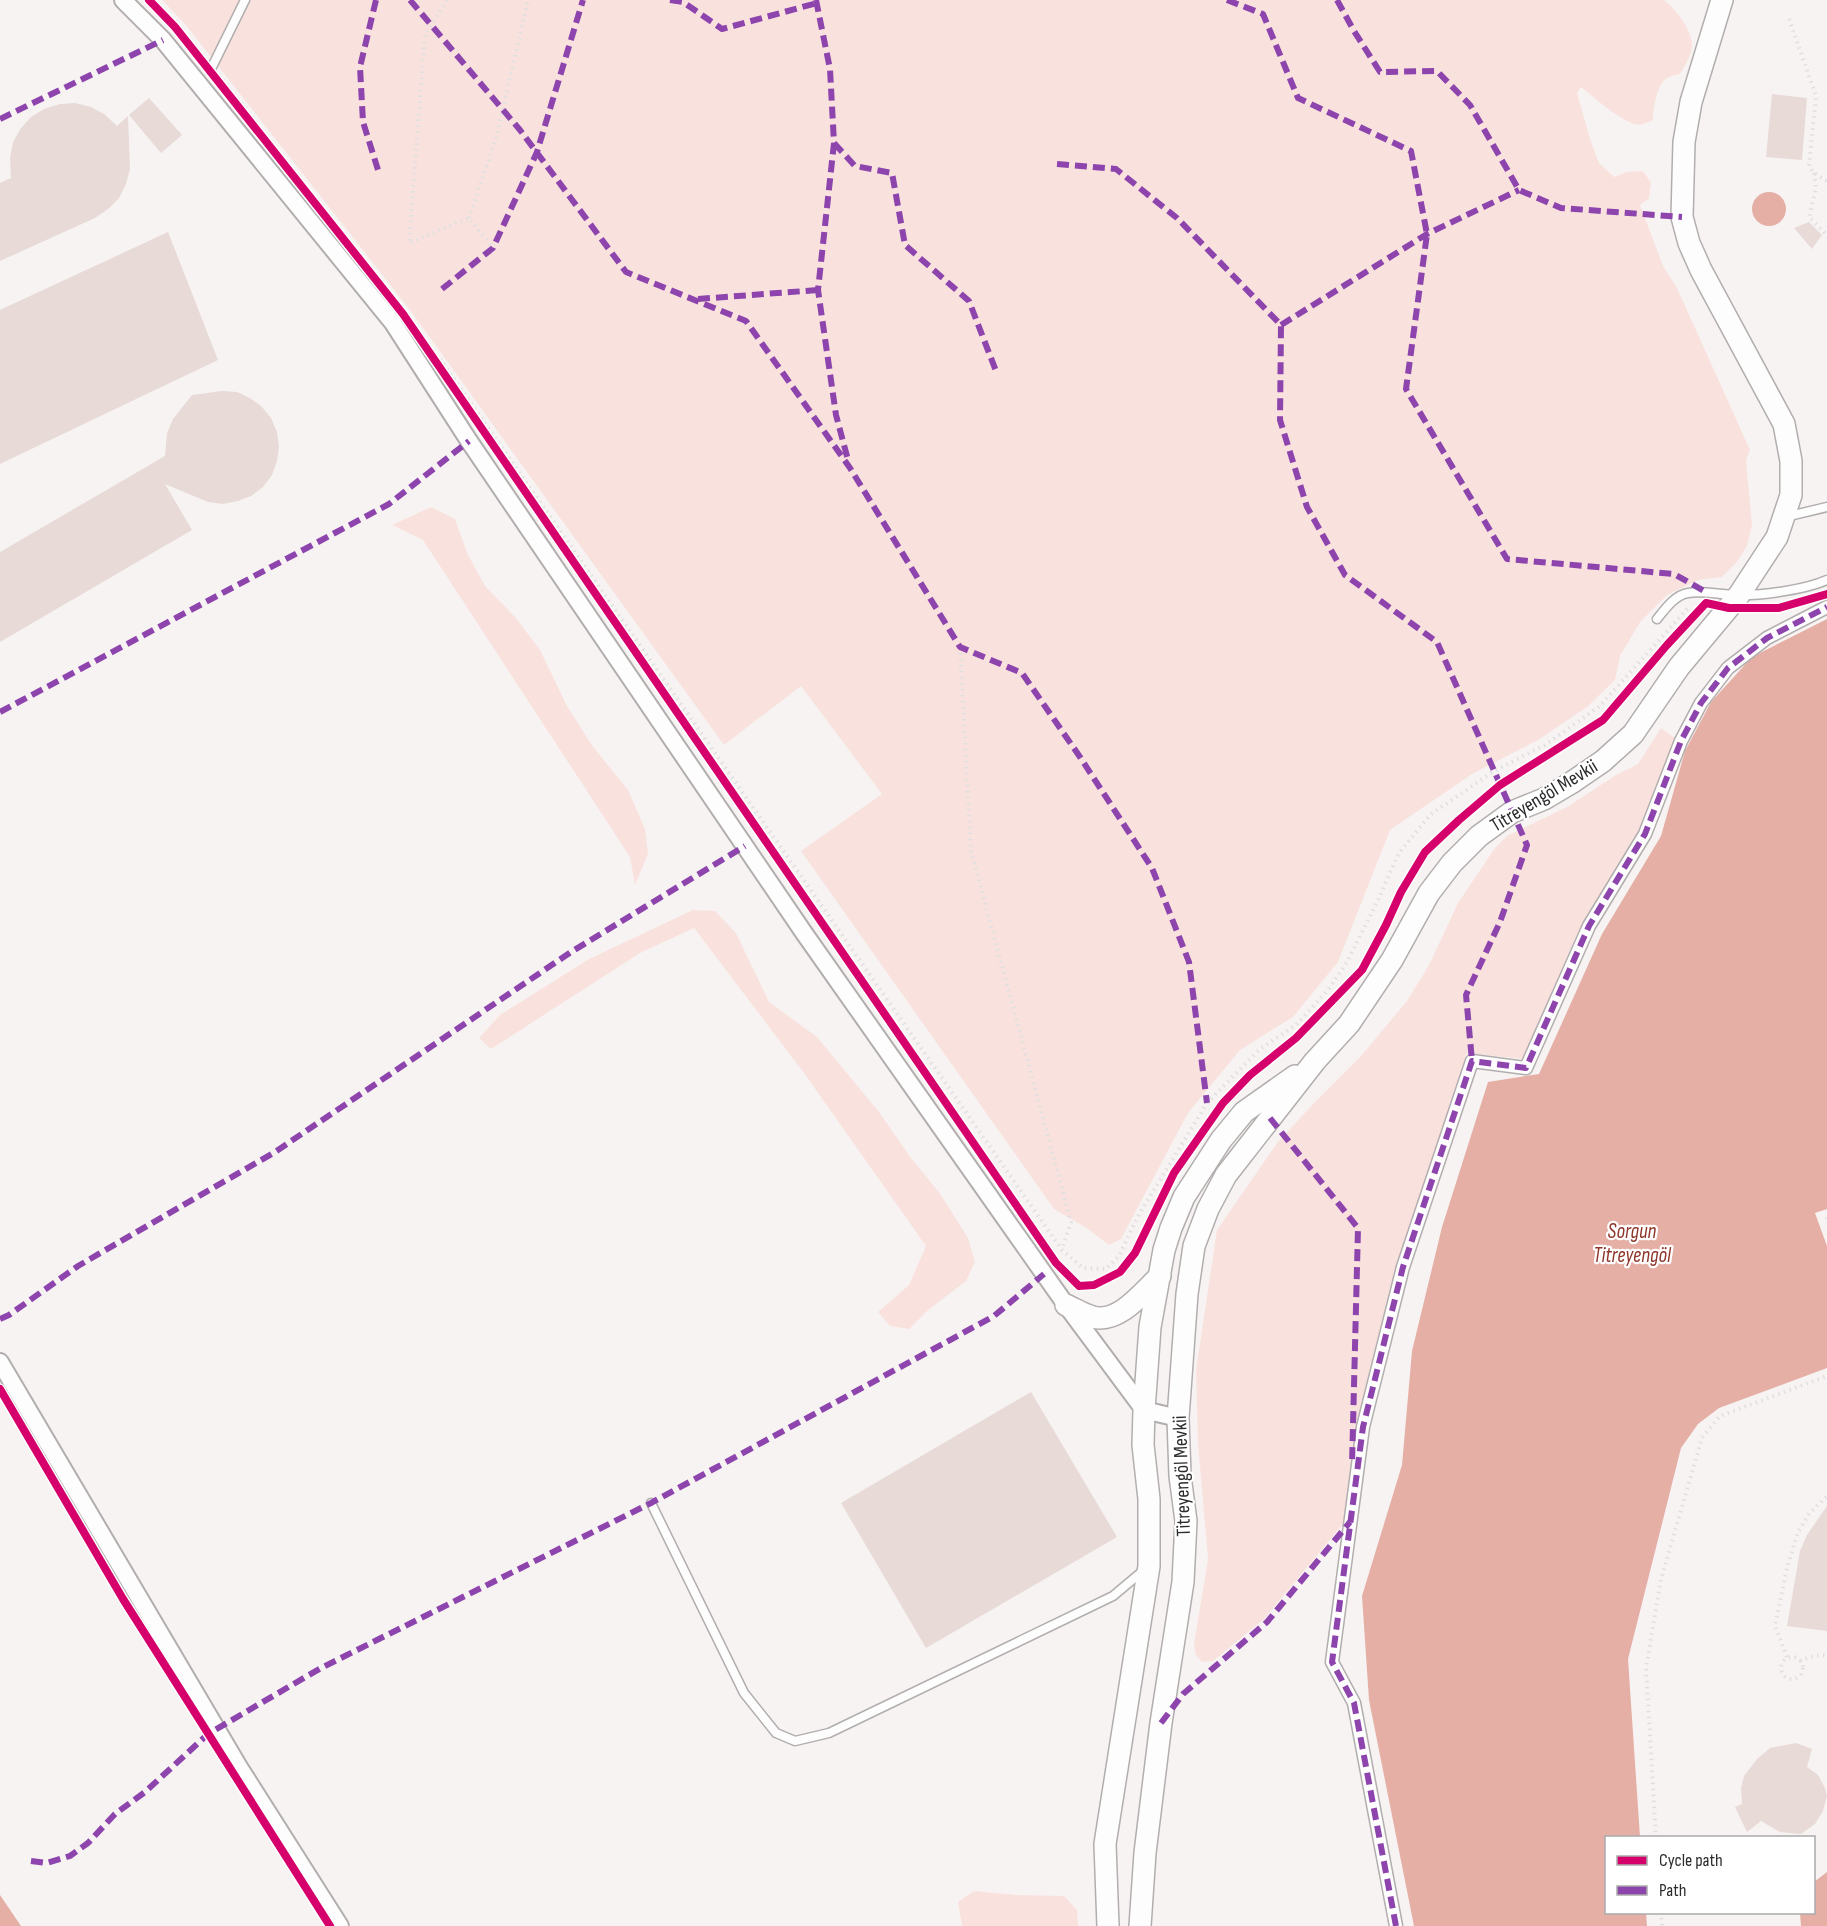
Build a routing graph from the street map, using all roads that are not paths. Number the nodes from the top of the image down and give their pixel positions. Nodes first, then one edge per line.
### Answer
1 (123, 0) edge
2 (246, 0) edge
3 (1722, 0) edge
4 (210, 68) road end
5 (1827, 507) edge
6 (1785, 518) junction
7 (1827, 580) edge
8 (1739, 595) junction
9 (1827, 607) edge
10 (1657, 620) dead end
11 (1315, 1061) junction
12 (1160, 1276) junction
13 (1066, 1305) junction
14 (0, 1362) edge
15 (1144, 1410) junction
16 (1178, 1418) junction
17 (651, 1503) dead end
18 (1149, 1566) junction
19 (340, 1926) edge
20 (1108, 1926) edge
21 (1140, 1926) edge
22 (1396, 1926) edge

1 - 13 street
2 - 4 lane
3 - 6 street, Titreyengöl Mevkii
5 - 6 lane
6 - 8 street, Titreyengöl Mevkii
7 - 8 lane
8 - 10 lane
8 - 11 street, Titreyengöl Mevkii
9 - 22 street
11 - 12 street, Titreyengöl Mevkii
11 - 16 street, Titreyengöl Mevkii
12 - 13 street
12 - 15 street, Titreyengöl Mevkii
13 - 15 street
14 - 19 street
15 - 16 street
15 - 18 street, Titreyengöl Mevkii
16 - 21 street, Titreyengöl Mevkii
17 - 18 lane
18 - 20 street, Titreyengöl Mevkii

